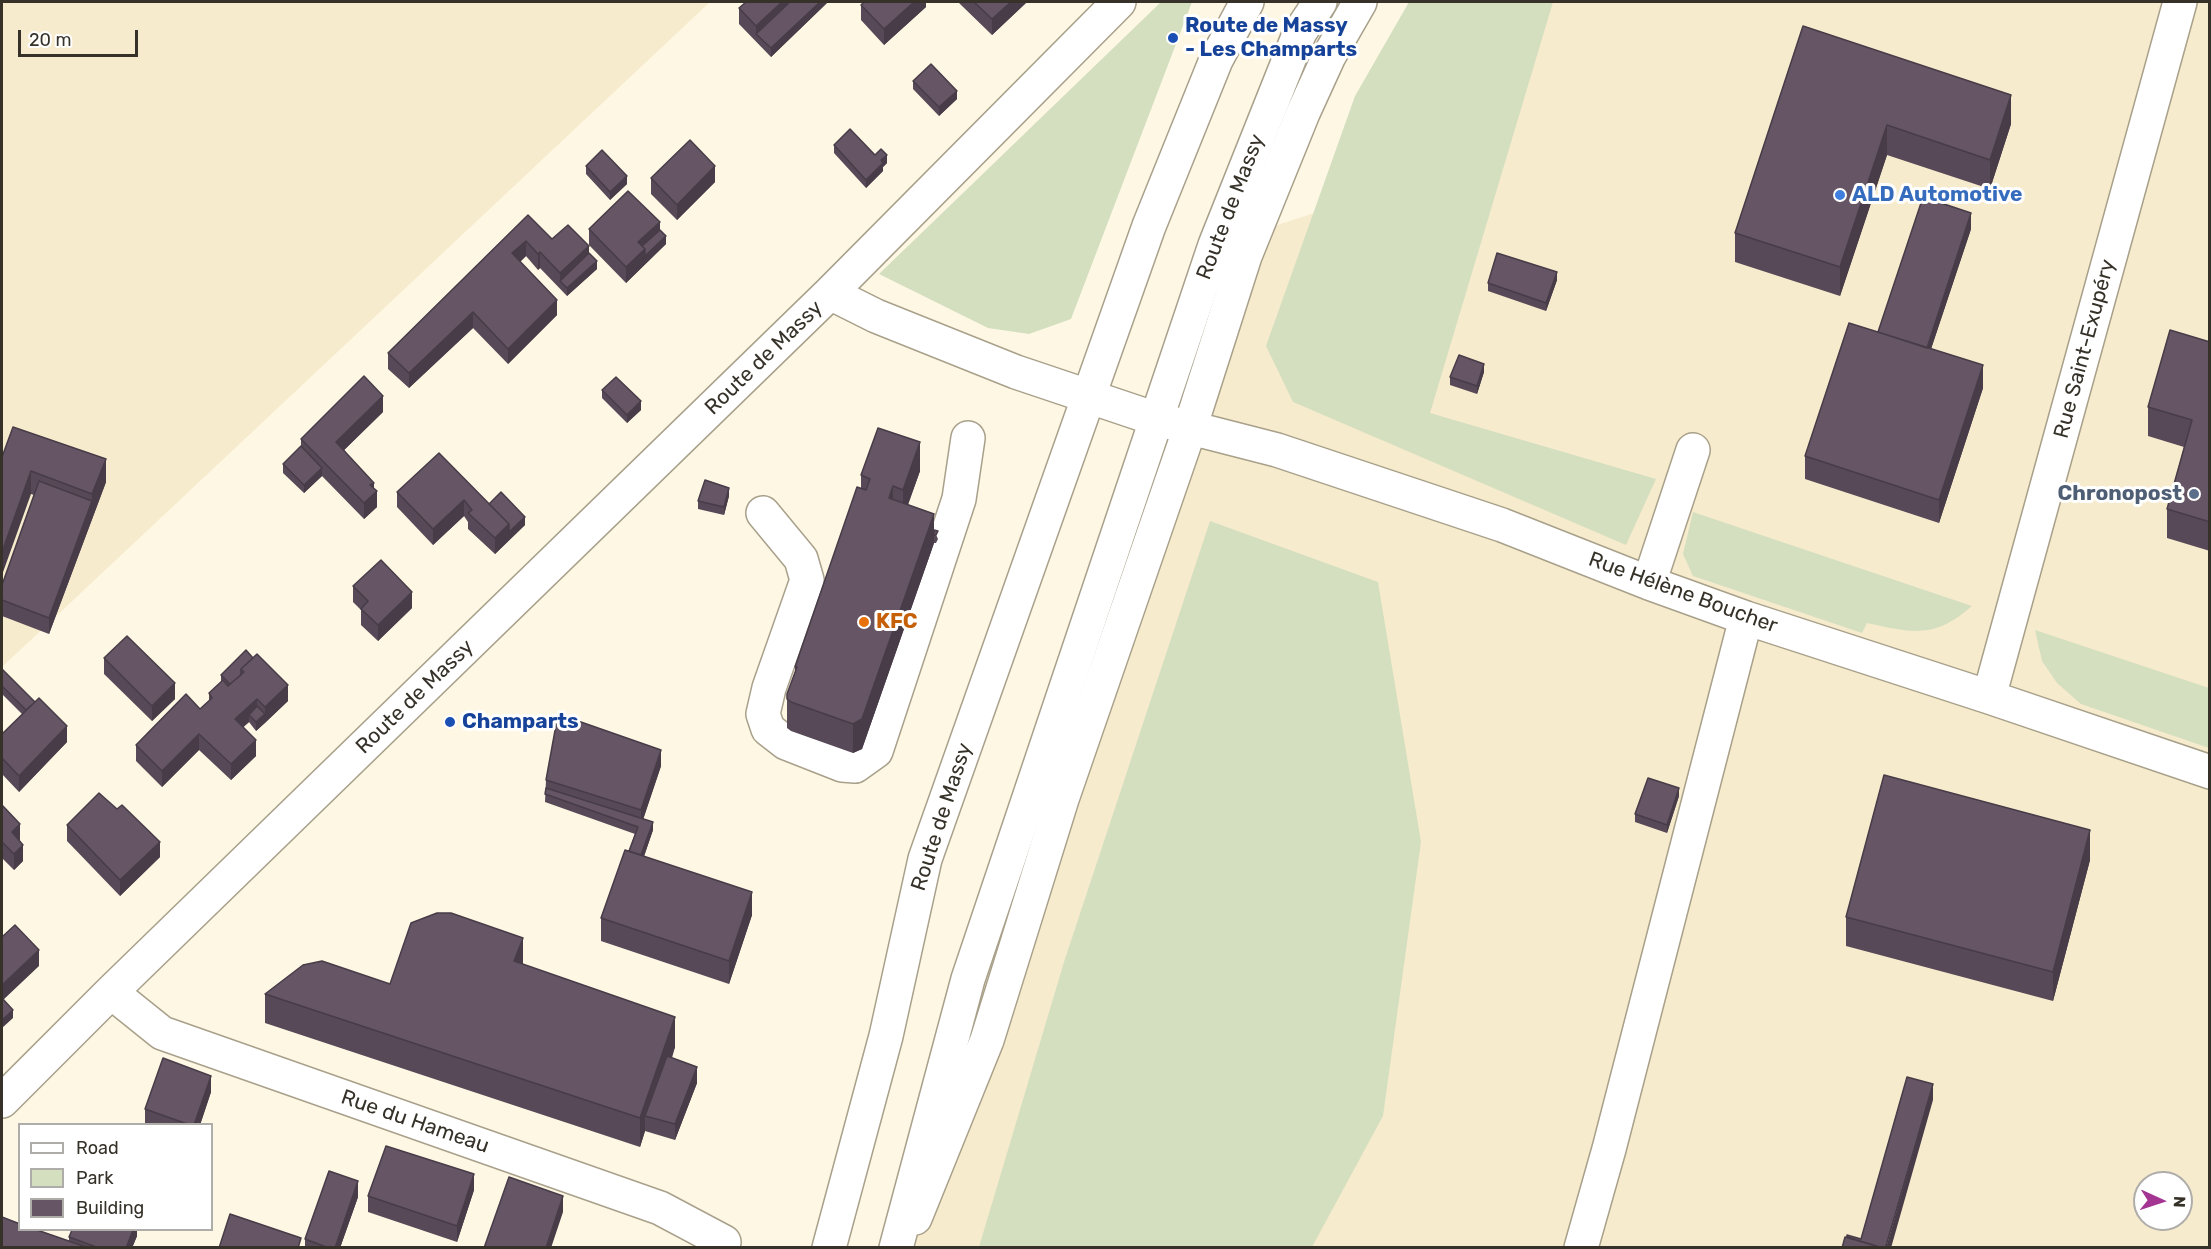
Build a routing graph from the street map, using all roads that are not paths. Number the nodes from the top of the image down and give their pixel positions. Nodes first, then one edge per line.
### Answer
1 (1119, 2) edge
2 (1247, 2) edge
3 (1320, 2) edge
4 (1360, 2) edge
5 (2180, 2) edge
6 (830, 293) junction
7 (1088, 397) junction
8 (1156, 419) junction
9 (1191, 428) junction
10 (968, 438) dead end
11 (1693, 450) dead end
12 (763, 513) dead end
13 (1649, 583) junction
14 (1746, 618) junction
15 (1989, 697) junction
16 (2210, 772) edge
17 (111, 992) junction
18 (2, 1101) edge
19 (724, 1242) dead end
20 (829, 1248) edge
21 (896, 1248) edge
22 (904, 1248) edge
23 (1581, 1248) edge

1 - 6 street, Route de Massy
2 - 7 street, Route de Massy
3 - 8 street, Route de Massy
4 - 9 street
5 - 15 street, Rue Saint-Exupéry
6 - 7 street, Route de Massy
6 - 17 street, Route de Massy
7 - 8 street, Route de Massy
7 - 20 street, Route de Massy
8 - 9 street, Rue Hélène Boucher
8 - 21 street, Route de Massy
9 - 13 street, Rue Hélène Boucher
9 - 22 street
10 - 12 street
11 - 13 street
13 - 14 street, Rue Hélène Boucher
14 - 15 street, Rue Hélène Boucher
14 - 23 street
15 - 16 street, Rue Hélène Boucher
17 - 18 street, Route de Massy
17 - 19 street, Rue du Hameau

